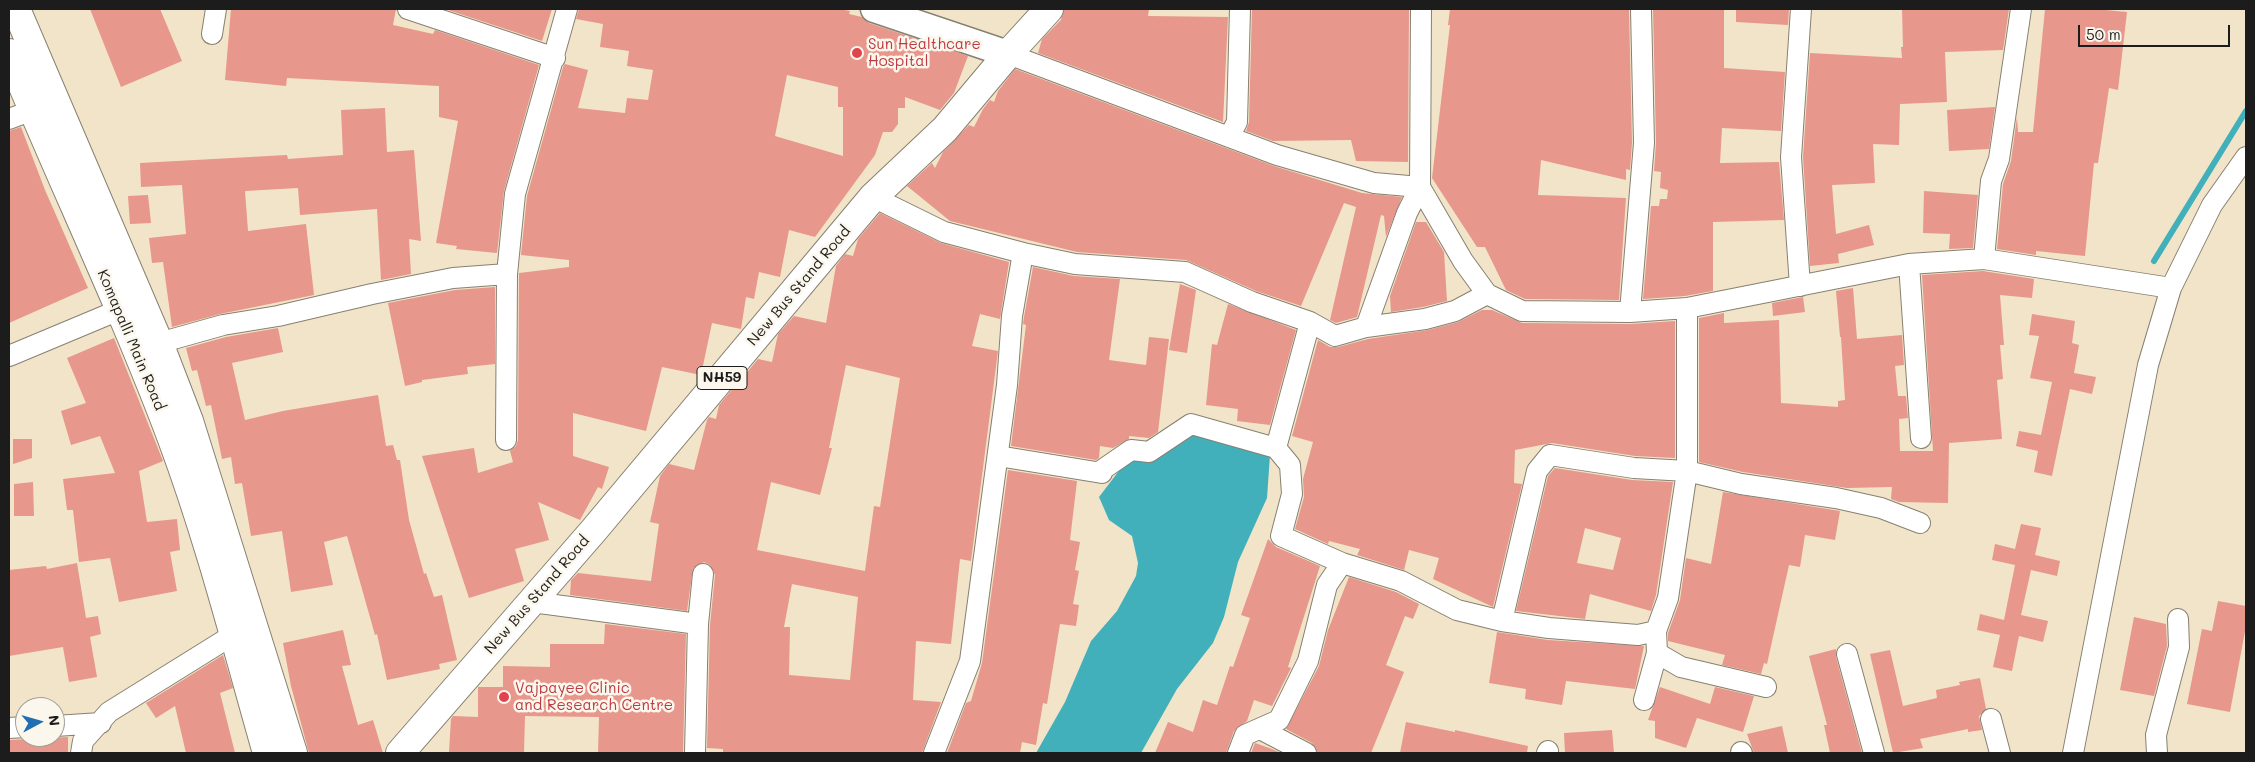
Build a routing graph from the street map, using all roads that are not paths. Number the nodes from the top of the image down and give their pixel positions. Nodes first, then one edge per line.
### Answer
1 (16, 9) edge
2 (216, 9) edge
3 (408, 9) edge
4 (567, 9) edge
5 (874, 9) edge
6 (1049, 9) edge
7 (1240, 9) edge
8 (1421, 9) edge
9 (1641, 9) edge
10 (1801, 9) edge
11 (2021, 9) edge
12 (212, 34) dead end
13 (9, 53) edge
14 (1008, 54) junction
15 (555, 58) junction
16 (21, 115) edge
17 (1229, 137) junction
18 (2246, 157) edge
19 (1420, 187) junction
20 (873, 197) junction
21 (1023, 253) junction
22 (1984, 259) junction
23 (1909, 264) junction
24 (507, 274) junction
25 (1800, 286) junction
26 (2172, 288) junction
27 (1487, 294) junction
28 (1687, 308) junction
29 (119, 310) junction
30 (1630, 312) junction
31 (1310, 322) junction
32 (1366, 327) junction
33 (159, 343) junction
34 (9, 356) edge
35 (1921, 438) dead end
36 (506, 440) dead end
37 (1276, 448) junction
38 (998, 456) junction
39 (1687, 471) junction
40 (1920, 524) dead end
41 (1342, 563) junction
42 (703, 574) dead end
43 (532, 602) junction
44 (2178, 619) dead end
45 (1502, 621) junction
46 (698, 624) junction
47 (243, 628) junction
48 (1656, 631) junction
49 (1657, 653) junction
50 (1846, 654) dead end
51 (1766, 687) dead end
52 (1644, 700) dead end
53 (1992, 719) dead end
54 (101, 723) junction
55 (65, 725) edge
56 (1260, 729) junction
57 (81, 753) edge
58 (267, 753) edge
59 (293, 753) edge
60 (400, 753) edge
61 (695, 753) edge
62 (934, 753) edge
63 (1238, 753) edge
64 (1306, 753) edge
65 (1874, 753) edge
66 (2000, 753) edge
67 (2073, 753) edge
68 (2156, 753) edge

1 - 33 main road
2 - 12 street
3 - 15 street
4 - 15 street
5 - 14 street
6 - 14 main road, New Bus Stand Road / NH59
7 - 17 street
8 - 19 street
9 - 30 street
10 - 25 street
11 - 22 street
13 - 16 main road, Komapalli Main Road
14 - 17 street
14 - 20 main road, New Bus Stand Road / NH59
15 - 24 street
16 - 29 main road, Komapalli Main Road
17 - 19 street
18 - 26 street
19 - 27 street
19 - 32 street
20 - 21 street
20 - 43 main road, New Bus Stand Road / NH59
21 - 31 street
21 - 38 street
22 - 23 street
22 - 26 street
23 - 25 street
23 - 35 street
24 - 33 street
24 - 36 street
25 - 28 street
26 - 67 street
27 - 30 street
27 - 32 street
28 - 30 street
28 - 39 street
29 - 34 street
29 - 47 main road, Komapalli Main Road
31 - 32 street
31 - 37 street
33 - 47 main road
37 - 38 street
37 - 41 street
38 - 62 street
39 - 40 street
39 - 45 street
39 - 48 street
41 - 45 street
41 - 56 street
42 - 46 street
43 - 46 street
43 - 60 main road, New Bus Stand Road / NH59
44 - 68 street
45 - 48 street
46 - 61 street
47 - 54 street
47 - 58 main road
47 - 59 main road
48 - 49 street
49 - 51 street
49 - 52 street
50 - 65 street
53 - 66 street
54 - 55 street
54 - 57 street
56 - 63 street
56 - 64 street

